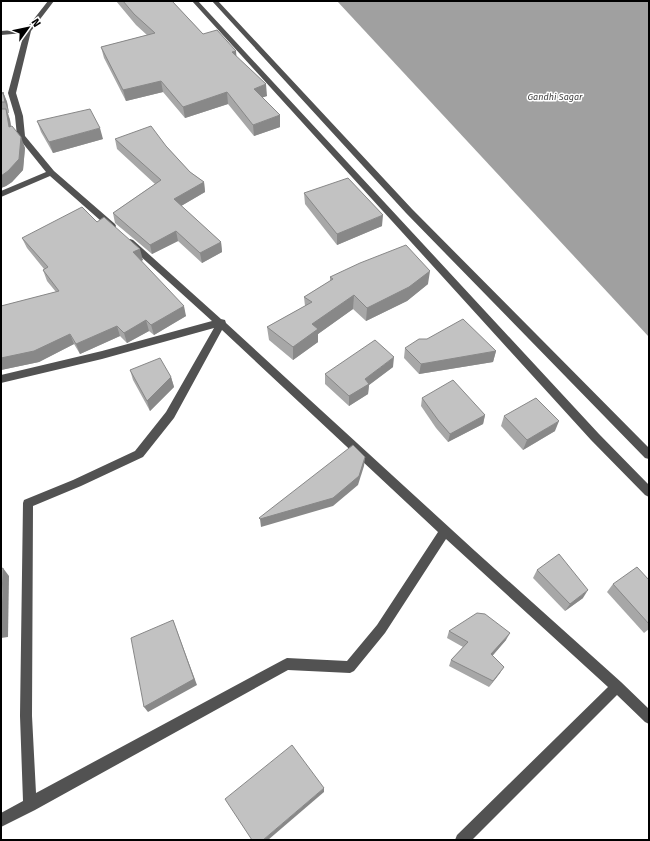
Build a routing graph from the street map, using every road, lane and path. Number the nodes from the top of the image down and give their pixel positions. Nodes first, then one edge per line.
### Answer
1 (50, 1) edge
2 (195, 1) edge
3 (215, 1) edge
4 (28, 31) junction
5 (1, 33) edge
6 (51, 173) junction
7 (1, 194) edge
8 (222, 322) junction
9 (1, 379) edge
10 (649, 455) edge
11 (649, 492) edge
12 (445, 531) junction
13 (617, 686) junction
14 (649, 718) edge
15 (30, 805) junction
16 (1, 820) edge
17 (462, 840) edge

1 - 4 street
2 - 11 street
3 - 10 street
4 - 5 street
4 - 6 street
6 - 7 street
6 - 8 street
8 - 9 street
8 - 12 street
8 - 15 street
12 - 13 street
12 - 15 street
13 - 14 street
13 - 17 street
15 - 16 street

